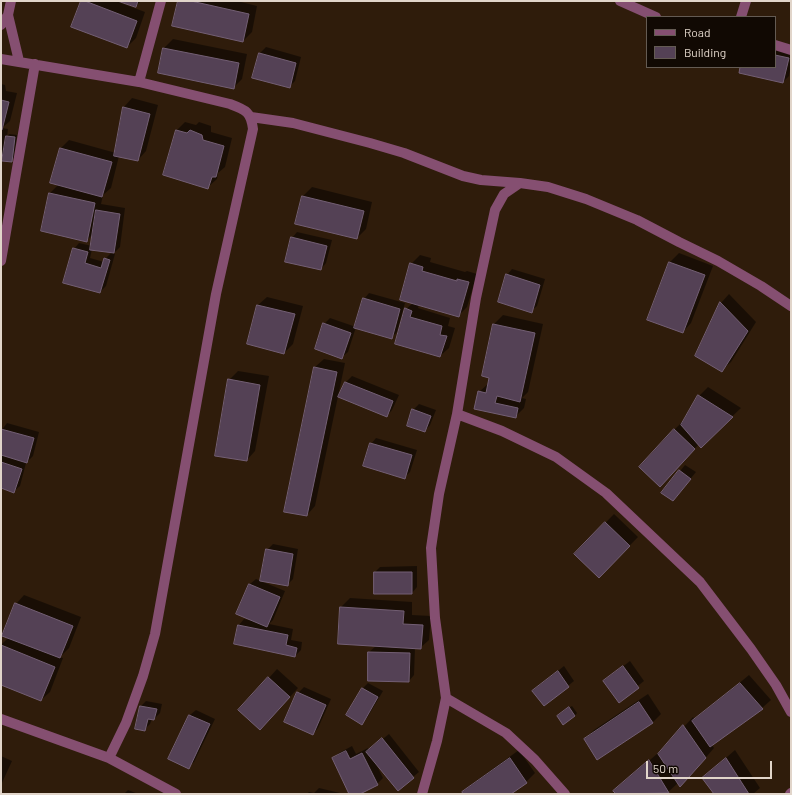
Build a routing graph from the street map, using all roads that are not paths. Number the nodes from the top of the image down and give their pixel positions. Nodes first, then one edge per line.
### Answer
1 (10, 1) edge
2 (161, 1) edge
3 (620, 1) edge
4 (746, 1) edge
5 (8, 15) junction
6 (654, 16) edge
7 (741, 16) edge
8 (1, 24) edge
9 (776, 45) edge
10 (791, 50) edge
11 (1, 58) edge
12 (19, 61) junction
13 (35, 64) junction
14 (139, 82) junction
15 (251, 118) junction
16 (520, 183) junction
17 (1, 261) edge
18 (791, 306) edge
19 (456, 414) junction
20 (446, 698) junction
21 (791, 712) edge
22 (1, 719) edge
23 (109, 758) junction
24 (176, 794) edge
25 (422, 794) edge
26 (565, 794) edge

1 - 5 street
2 - 14 street
3 - 6 street
4 - 7 street
5 - 8 street
5 - 12 street
9 - 10 street
11 - 12 street
12 - 13 street
13 - 14 street
13 - 17 street
14 - 15 street
15 - 16 street
15 - 23 street
16 - 18 street
16 - 19 street
19 - 20 street
19 - 21 street
20 - 25 street
20 - 26 street
22 - 23 street
23 - 24 street

